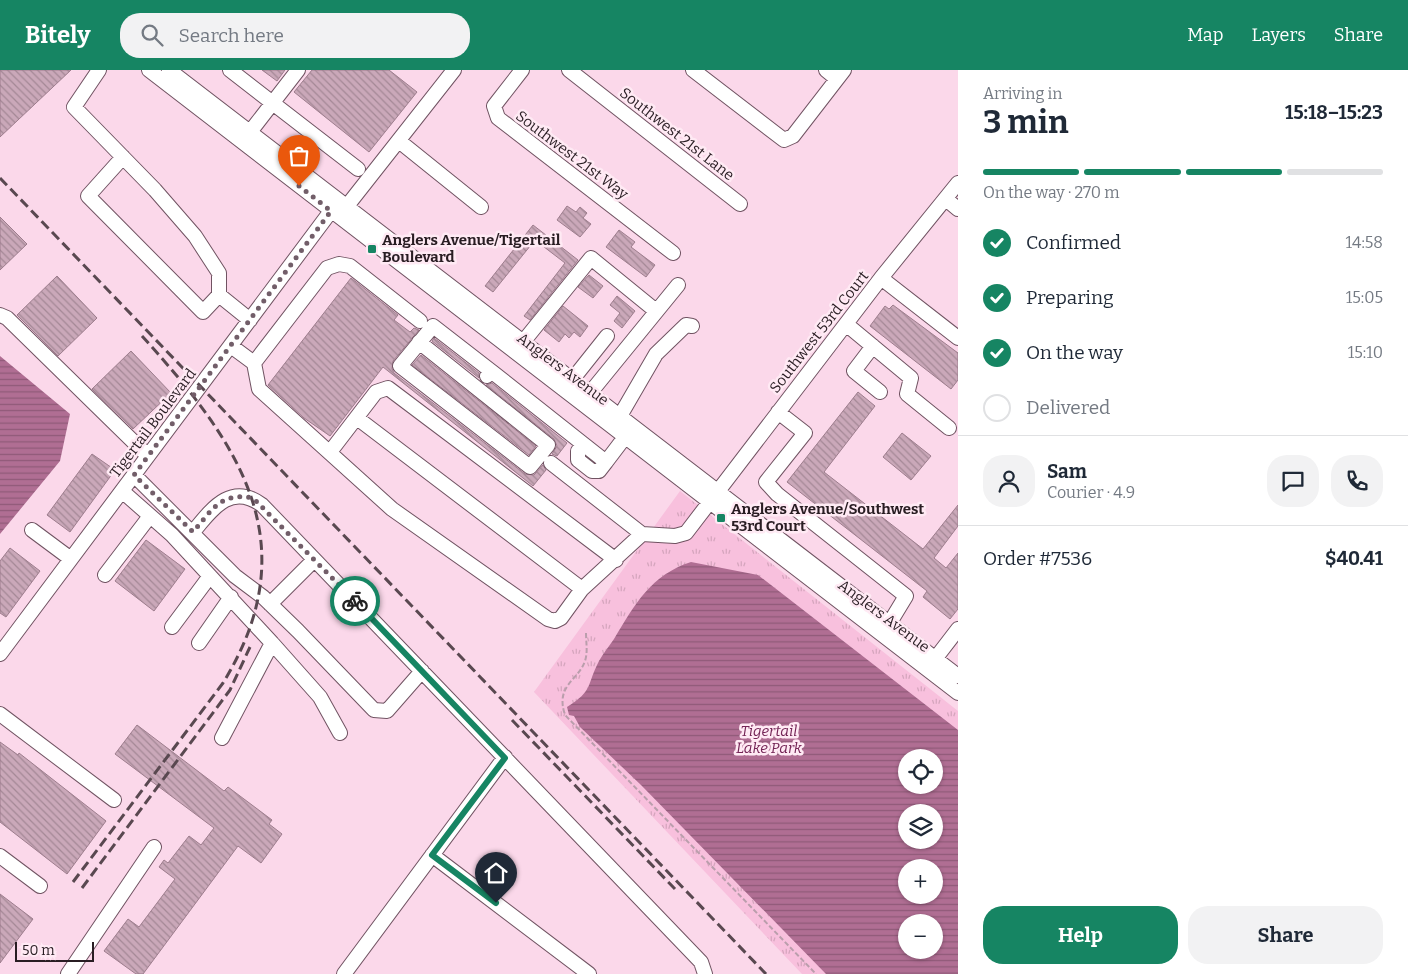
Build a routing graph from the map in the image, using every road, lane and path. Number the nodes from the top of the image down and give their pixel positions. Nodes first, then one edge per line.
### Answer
1 (99, 70) edge
2 (149, 70) edge
3 (169, 70) edge
4 (230, 70) edge
5 (298, 70) edge
6 (454, 70) edge
7 (522, 70) edge
8 (569, 70) edge
9 (693, 70) edge
10 (836, 73) edge
11 (273, 103) junction
12 (250, 132) junction
13 (400, 141) junction
14 (123, 157) junction
15 (358, 168) dead end
16 (958, 184) edge
17 (946, 199) junction
18 (740, 204) dead end
19 (347, 206) junction
20 (481, 207) dead end
21 (958, 209) edge
22 (331, 211) junction
23 (673, 253) dead end
24 (881, 278) junction
25 (678, 286) dead end
26 (219, 295) junction
27 (656, 311) junction
28 (0, 316) edge
29 (250, 320) junction
30 (420, 321) dead end
31 (846, 324) junction
32 (692, 326) dead end
33 (607, 336) dead end
34 (958, 338) edge
35 (419, 342) junction
36 (523, 342) junction
37 (231, 346) junction
38 (873, 346) junction
39 (254, 363) junction
40 (572, 380) junction
41 (880, 392) dead end
42 (590, 393) junction
43 (778, 412) junction
44 (620, 416) junction
45 (357, 418) junction
46 (949, 428) dead end
47 (625, 437) junction
48 (330, 452) junction
49 (148, 456) junction
50 (551, 463) dead end
51 (134, 475) junction
52 (122, 491) junction
53 (713, 496) junction
54 (150, 516) junction
55 (32, 530) dead end
56 (193, 532) junction
57 (642, 534) junction
58 (71, 559) junction
59 (314, 560) junction
60 (616, 560) junction
61 (105, 575) dead end
62 (210, 576) junction
63 (582, 589) junction
64 (231, 597) junction
65 (270, 604) junction
66 (889, 624) junction
67 (172, 627) dead end
68 (958, 629) edge
69 (586, 633) dead end
70 (199, 643) dead end
71 (272, 643) junction
72 (0, 654) edge
73 (935, 659) junction
74 (422, 671) junction
75 (958, 676) edge
76 (958, 693) edge
77 (0, 714) edge
78 (340, 733) dead end
79 (222, 738) dead end
80 (505, 758) junction
81 (114, 800) dead end
82 (154, 847) dead end
83 (432, 855) junction
84 (0, 856) edge
85 (40, 886) dead end
86 (68, 974) edge
87 (344, 974) edge
88 (589, 974) edge
89 (705, 974) edge
90 (816, 974) edge

1 - 14 street
2 - 22 street, Anglers Avenue
3 - 12 street, Anglers Avenue
4 - 11 street
5 - 11 street
6 - 13 street
7 - 23 street, Southwest 21st Way
8 - 18 street, Southwest 21st Lane
9 - 10 street
11 - 12 street
11 - 15 street
12 - 19 street, Anglers Avenue
13 - 19 street
13 - 20 street
14 - 26 street
14 - 26 street
16 - 17 street, Southwest 53rd Court
17 - 21 street
17 - 24 street, Southwest 53rd Court
19 - 22 street
19 - 36 street, Anglers Avenue
22 - 29 street, Tigertail Boulevard
22 - 47 street, Anglers Avenue
24 - 31 street, Southwest 53rd Court
24 - 34 street
25 - 27 street
26 - 29 street
27 - 36 street
27 - 42 street
28 - 49 street
29 - 37 street, Tigertail Boulevard
30 - 39 street
31 - 38 street
31 - 43 street, Southwest 53rd Court
32 - 44 street
33 - 40 street
35 - 35 street
35 - 47 street
36 - 40 street, Anglers Avenue
37 - 39 street
37 - 49 street, Tigertail Boulevard
38 - 41 street
38 - 46 street
39 - 48 street
40 - 42 street, Anglers Avenue
42 - 44 street, Anglers Avenue
43 - 53 street, Southwest 53rd Court
43 - 66 street
44 - 53 street, Anglers Avenue
45 - 48 street
45 - 60 street
45 - 63 street
47 - 53 street, Anglers Avenue
48 - 63 street
49 - 51 street, Tigertail Boulevard
50 - 57 street
51 - 52 street, Tigertail Boulevard
51 - 56 street
52 - 54 street
52 - 58 street, Tigertail Boulevard
53 - 57 street, Southwest 53rd Court
53 - 66 street, Anglers Avenue
53 - 76 street, Anglers Avenue
54 - 61 street
54 - 62 street
55 - 58 street
56 - 59 street
56 - 65 street
57 - 60 street
58 - 72 street, Tigertail Boulevard
59 - 65 street
59 - 74 street
60 - 63 street
62 - 64 street
62 - 67 street
64 - 70 street
64 - 71 street
65 - 74 street
66 - 73 street, Anglers Avenue
68 - 73 street
69 - 90 path
71 - 78 street
71 - 79 street
73 - 75 street, Anglers Avenue
74 - 80 street
77 - 81 street
80 - 83 street
80 - 89 street
82 - 86 street
83 - 87 street
83 - 88 street
84 - 85 street

